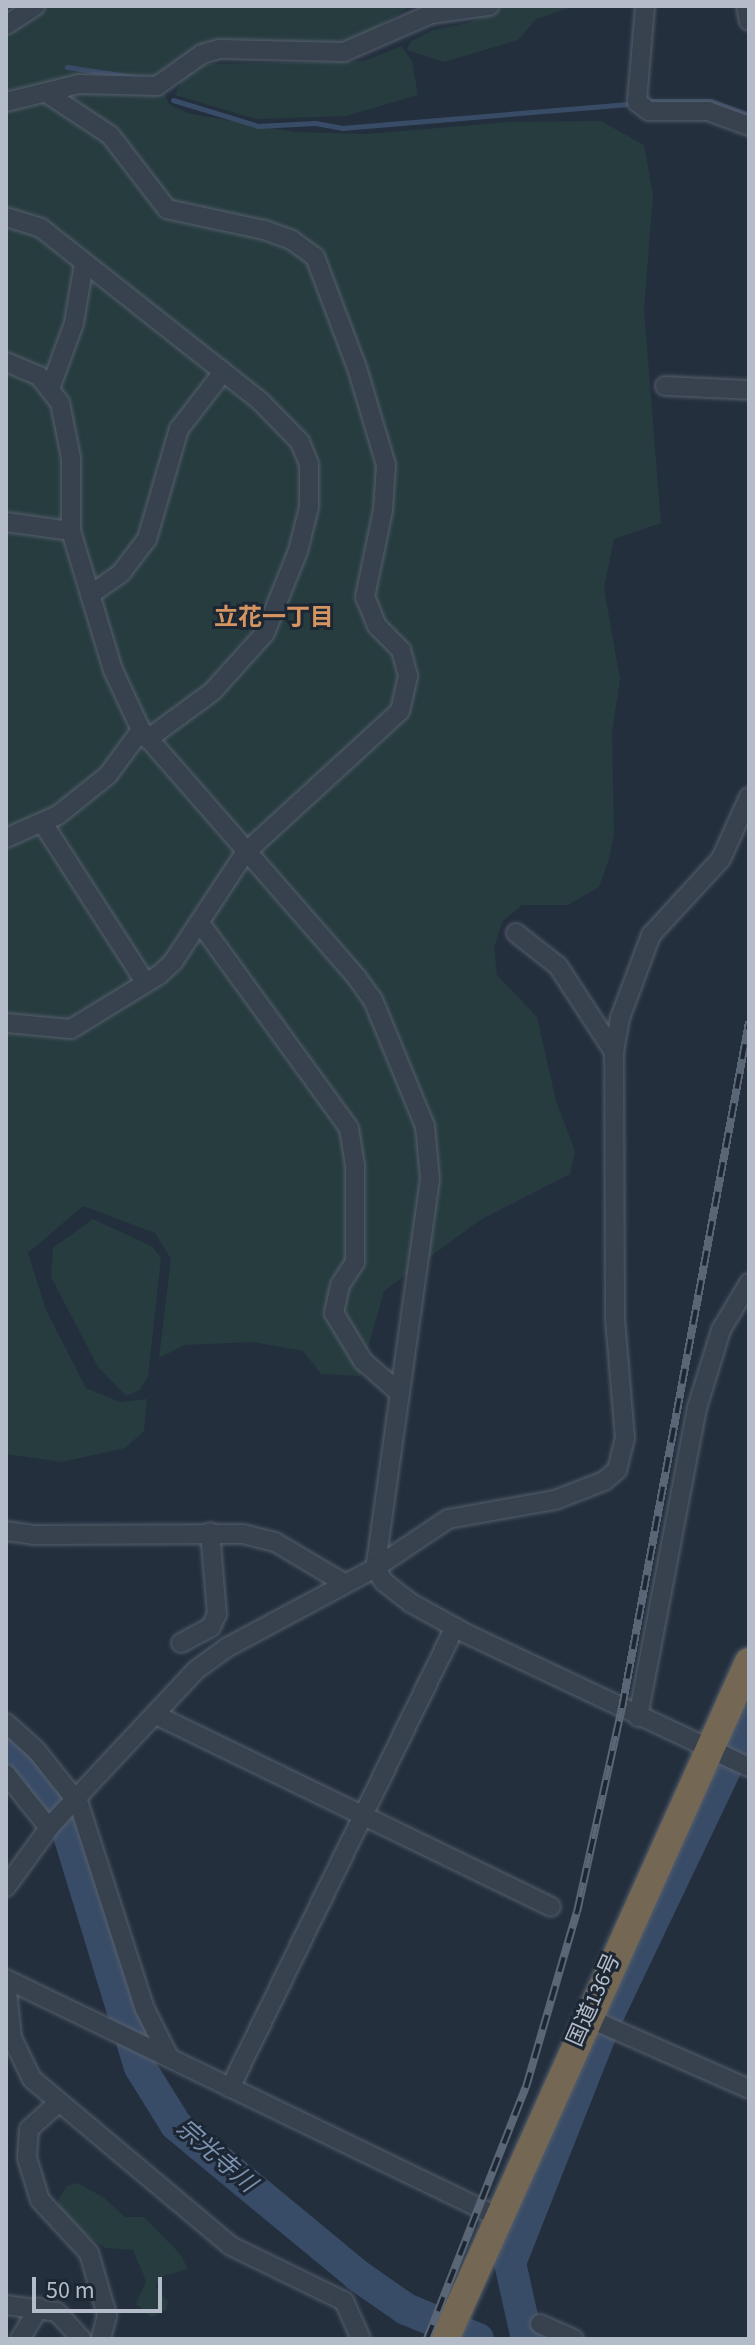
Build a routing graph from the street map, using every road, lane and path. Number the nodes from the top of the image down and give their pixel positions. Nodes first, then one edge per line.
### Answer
1 (35, 6) edge
2 (489, 6) edge
3 (645, 6) edge
4 (746, 6) edge
5 (749, 21) edge
6 (6, 25) edge
7 (48, 94) junction
8 (6, 102) edge
9 (749, 126) edge
10 (6, 217) edge
11 (84, 263) junction
12 (6, 362) edge
13 (223, 372) junction
14 (51, 386) junction
15 (665, 386) dead end
16 (749, 390) edge
17 (6, 522) edge
18 (71, 531) junction
19 (90, 595) junction
20 (144, 734) junction
21 (749, 797) edge
22 (44, 825) junction
23 (6, 837) edge
24 (245, 853) junction
25 (200, 923) junction
26 (516, 933) dead end
27 (146, 983) junction
28 (6, 1023) edge
29 (614, 1052) junction
30 (749, 1283) edge
31 (400, 1393) junction
32 (6, 1531) edge
33 (210, 1532) junction
34 (375, 1568) junction
35 (342, 1582) junction
36 (455, 1627) junction
37 (181, 1643) dead end
38 (749, 1662) edge
39 (156, 1715) junction
40 (638, 1717) junction
41 (6, 1723) edge
42 (730, 1758) edge
43 (6, 1774) edge
44 (74, 1802) junction
45 (363, 1815) junction
46 (50, 1826) junction
47 (6, 1885) edge
48 (551, 1907) dead end
49 (6, 1981) edge
50 (586, 2017) junction
51 (164, 2053) junction
52 (230, 2088) junction
53 (749, 2089) edge
54 (58, 2103) junction
55 (496, 2216) junction
56 (6, 2305) edge
57 (39, 2307) junction
58 (540, 2324) dead end
59 (20, 2339) edge
60 (81, 2339) edge
61 (101, 2339) edge
62 (361, 2339) edge
63 (445, 2339) edge
64 (574, 2339) edge

1 - 6 street
2 - 7 street
3 - 9 street
4 - 5 street
7 - 8 street
7 - 24 street
10 - 11 street
11 - 13 street
11 - 14 street
12 - 14 street
13 - 19 street
13 - 20 street
14 - 18 street
15 - 16 street
17 - 18 street
18 - 19 street
19 - 20 street
20 - 22 street
20 - 24 street
21 - 29 street
22 - 23 street
22 - 27 street
24 - 25 street
24 - 31 street
25 - 27 street
25 - 31 street
26 - 29 street
27 - 28 street
29 - 34 street
30 - 40 street
31 - 34 street
32 - 33 street
33 - 35 street
33 - 37 street
34 - 35 street
34 - 36 street
35 - 39 street
36 - 40 street
36 - 45 street
38 - 42 highway, 国道136号
39 - 44 street
39 - 45 street
40 - 42 street
41 - 44 street
42 - 50 highway, 国道136号
43 - 46 street
44 - 46 street
44 - 51 street
45 - 48 street
45 - 52 street
46 - 47 street
49 - 51 street
49 - 54 street
50 - 53 street
50 - 55 highway, 国道136号
51 - 52 street
52 - 55 street
54 - 61 street
54 - 62 street
55 - 63 highway, 国道136号
56 - 57 street
57 - 59 street
57 - 60 street
58 - 64 street

